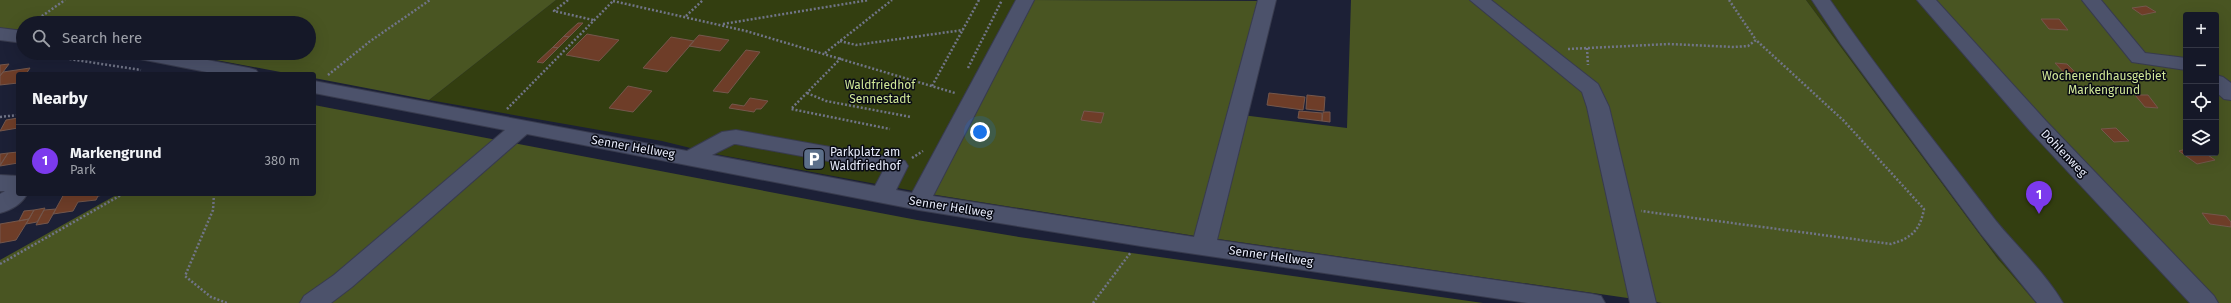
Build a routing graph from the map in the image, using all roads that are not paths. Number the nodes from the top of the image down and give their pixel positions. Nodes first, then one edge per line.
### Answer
1 (1025, 0) edge
2 (1267, 0) edge
3 (1479, 0) edge
4 (1821, 0) edge
5 (1926, 0) edge
6 (2091, 0) edge
7 (0, 34) edge
8 (16, 36) edge
9 (176, 60) edge
10 (2183, 64) edge
11 (239, 72) edge
12 (320, 82) edge
13 (2219, 84) edge
14 (2231, 94) edge
15 (522, 127) junction
16 (690, 158) junction
17 (0, 183) edge
18 (16, 183) edge
19 (16, 194) edge
20 (882, 196) junction
21 (919, 202) junction
22 (0, 204) edge
23 (1204, 246) junction
24 (313, 303) edge
25 (1592, 303) edge
26 (1643, 303) edge
27 (2050, 303) edge
28 (2205, 303) edge

1 - 21 street
2 - 23 street
3 - 26 street
4 - 27 street
5 - 28 street, Dohlenweg
6 - 10 street
7 - 8 street
9 - 11 street
12 - 15 street, Senner Hellweg
13 - 14 street
15 - 16 street, Senner Hellweg
15 - 24 street
16 - 20 street, Senner Hellweg
16 - 20 street
17 - 18 street
19 - 22 street
20 - 21 street, Senner Hellweg
21 - 23 street, Senner Hellweg
23 - 25 street, Senner Hellweg

